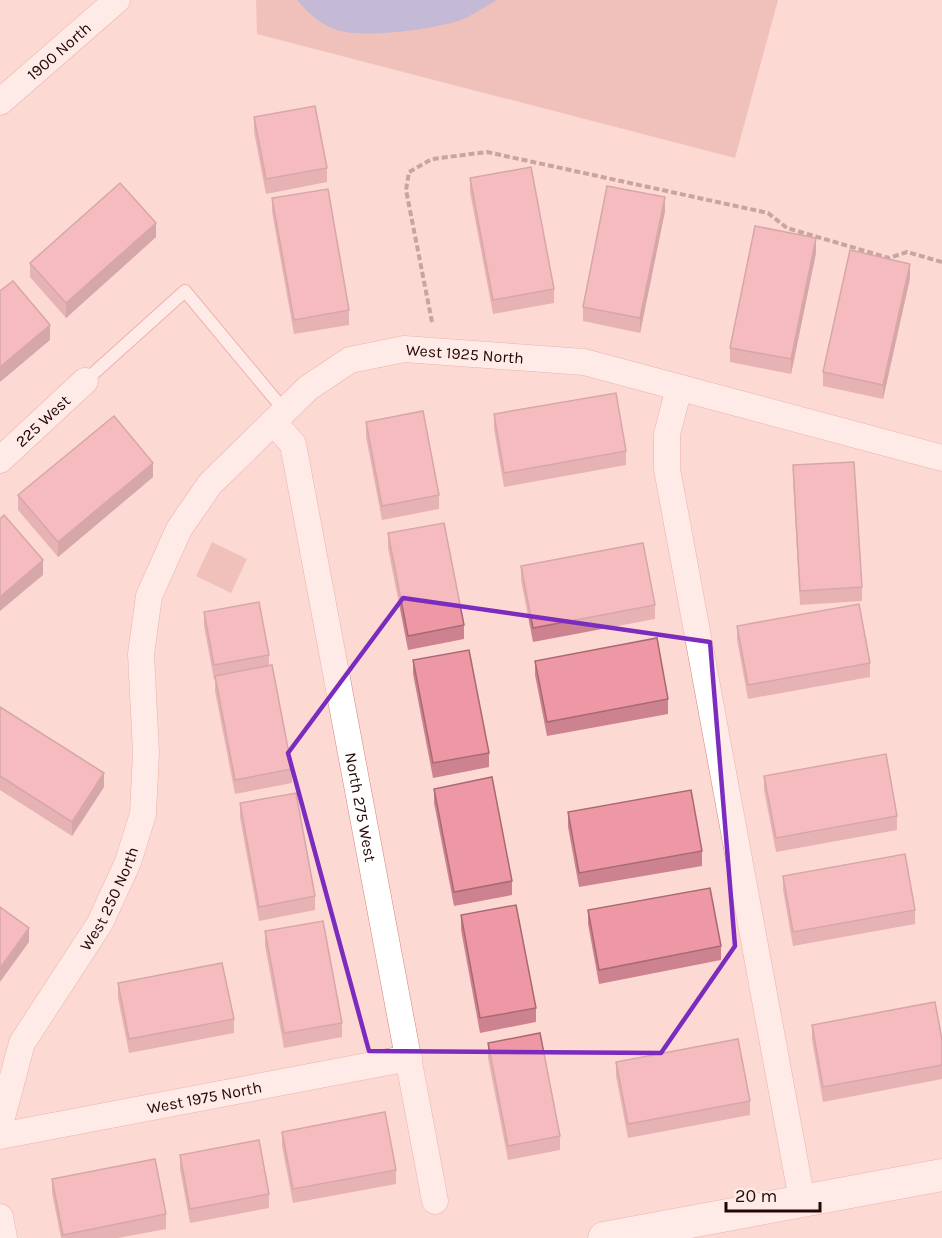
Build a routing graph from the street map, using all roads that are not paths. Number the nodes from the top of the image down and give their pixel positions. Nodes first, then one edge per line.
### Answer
1 (117, 0) edge
2 (0, 102) edge
3 (85, 381) joint
4 (680, 388) junction
5 (279, 416) junction
6 (942, 458) edge
7 (0, 459) edge
8 (141, 654) joint
9 (409, 1059) junction
10 (0, 1125) edge
11 (0, 1136) edge
12 (942, 1175) edge
13 (802, 1200) junction
14 (435, 1201) dead end
15 (0, 1217) edge
16 (4, 1238) edge
17 (604, 1238) edge

1 - 2 street, 1900 North
3 - 5 lane
3 - 7 street, 225 West
4 - 5 street, West 1925 North
4 - 6 street, West 1925 North
4 - 13 street
5 - 8 street, West 1925 North
5 - 9 street, North 275 West
8 - 10 street, West 250 North
9 - 11 street, West 1975 North
9 - 14 street, North 275 West
12 - 13 street
13 - 17 street
15 - 16 street

